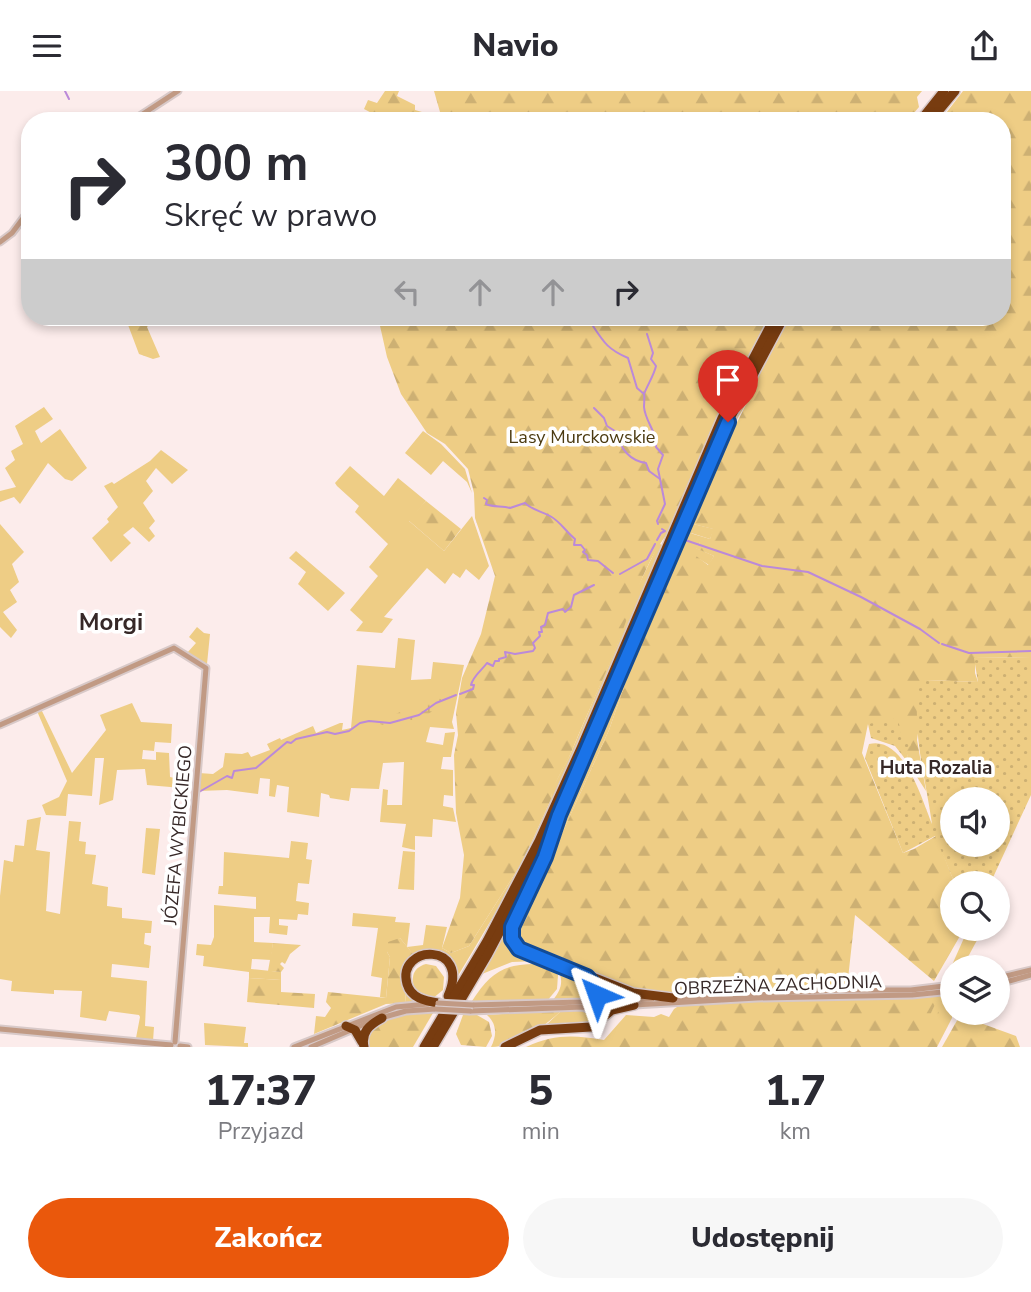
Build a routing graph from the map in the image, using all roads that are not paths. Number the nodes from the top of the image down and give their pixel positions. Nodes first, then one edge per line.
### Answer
1 (178, 91) edge
2 (944, 91) edge
3 (955, 91) edge
4 (146, 112) edge
5 (927, 112) edge
6 (938, 112) edge
7 (21, 221) edge
8 (0, 242) edge
9 (770, 326) edge
10 (779, 326) edge
11 (0, 725) edge
12 (559, 815) junction
13 (520, 879) junction
14 (577, 971) junction
15 (1031, 973) edge
16 (1010, 976) edge
17 (1010, 980) edge
18 (940, 988) edge
19 (927, 991) junction
20 (940, 991) edge
21 (449, 996) junction
22 (673, 997) junction
23 (597, 998) junction
24 (634, 1005) junction
25 (436, 1006) junction
26 (471, 1008) junction
27 (587, 1008) junction
28 (601, 1010) junction
29 (382, 1018) junction
30 (350, 1028) junction
31 (585, 1028) junction
32 (0, 1029) edge
33 (175, 1045) edge
34 (188, 1047) edge
35 (295, 1047) edge
36 (311, 1047) edge
37 (364, 1047) edge
38 (417, 1047) edge
39 (424, 1047) edge
40 (433, 1047) edge
41 (505, 1047) edge

1 - 4 street
2 - 5 highway
3 - 6 highway
7 - 8 street
9 - 13 highway
10 - 12 highway
11 - 33 street, JÓZEFA WYBICKIEGO
12 - 14 highway
12 - 40 highway
13 - 21 highway
13 - 39 highway
14 - 22 highway
14 - 23 highway
15 - 16 street
15 - 17 street
18 - 19 street, OBRZEŻNA ZACHODNIA
19 - 20 street, OBRZEŻNA ZACHODNIA
19 - 22 street, OBRZEŻNA ZACHODNIA
19 - 24 street, OBRZEŻNA ZACHODNIA
21 - 25 highway
21 - 38 highway
22 - 23 street, OBRZEŻNA ZACHODNIA
23 - 26 street, OBRZEŻNA ZACHODNIA
23 - 27 street
23 - 28 street
24 - 28 street, OBRZEŻNA ZACHODNIA
24 - 31 highway
25 - 26 street, OBRZEŻNA ZACHODNIA, bridge
25 - 29 street, OBRZEŻNA ZACHODNIA
25 - 30 street, OBRZEŻNA ZACHODNIA
26 - 27 street, OBRZEŻNA ZACHODNIA
27 - 28 street
28 - 31 highway
29 - 30 street, OBRZEŻNA ZACHODNIA
29 - 37 highway
30 - 35 street, OBRZEŻNA ZACHODNIA
30 - 36 street, OBRZEŻNA ZACHODNIA
30 - 37 highway
31 - 41 highway
32 - 33 street
33 - 34 street

